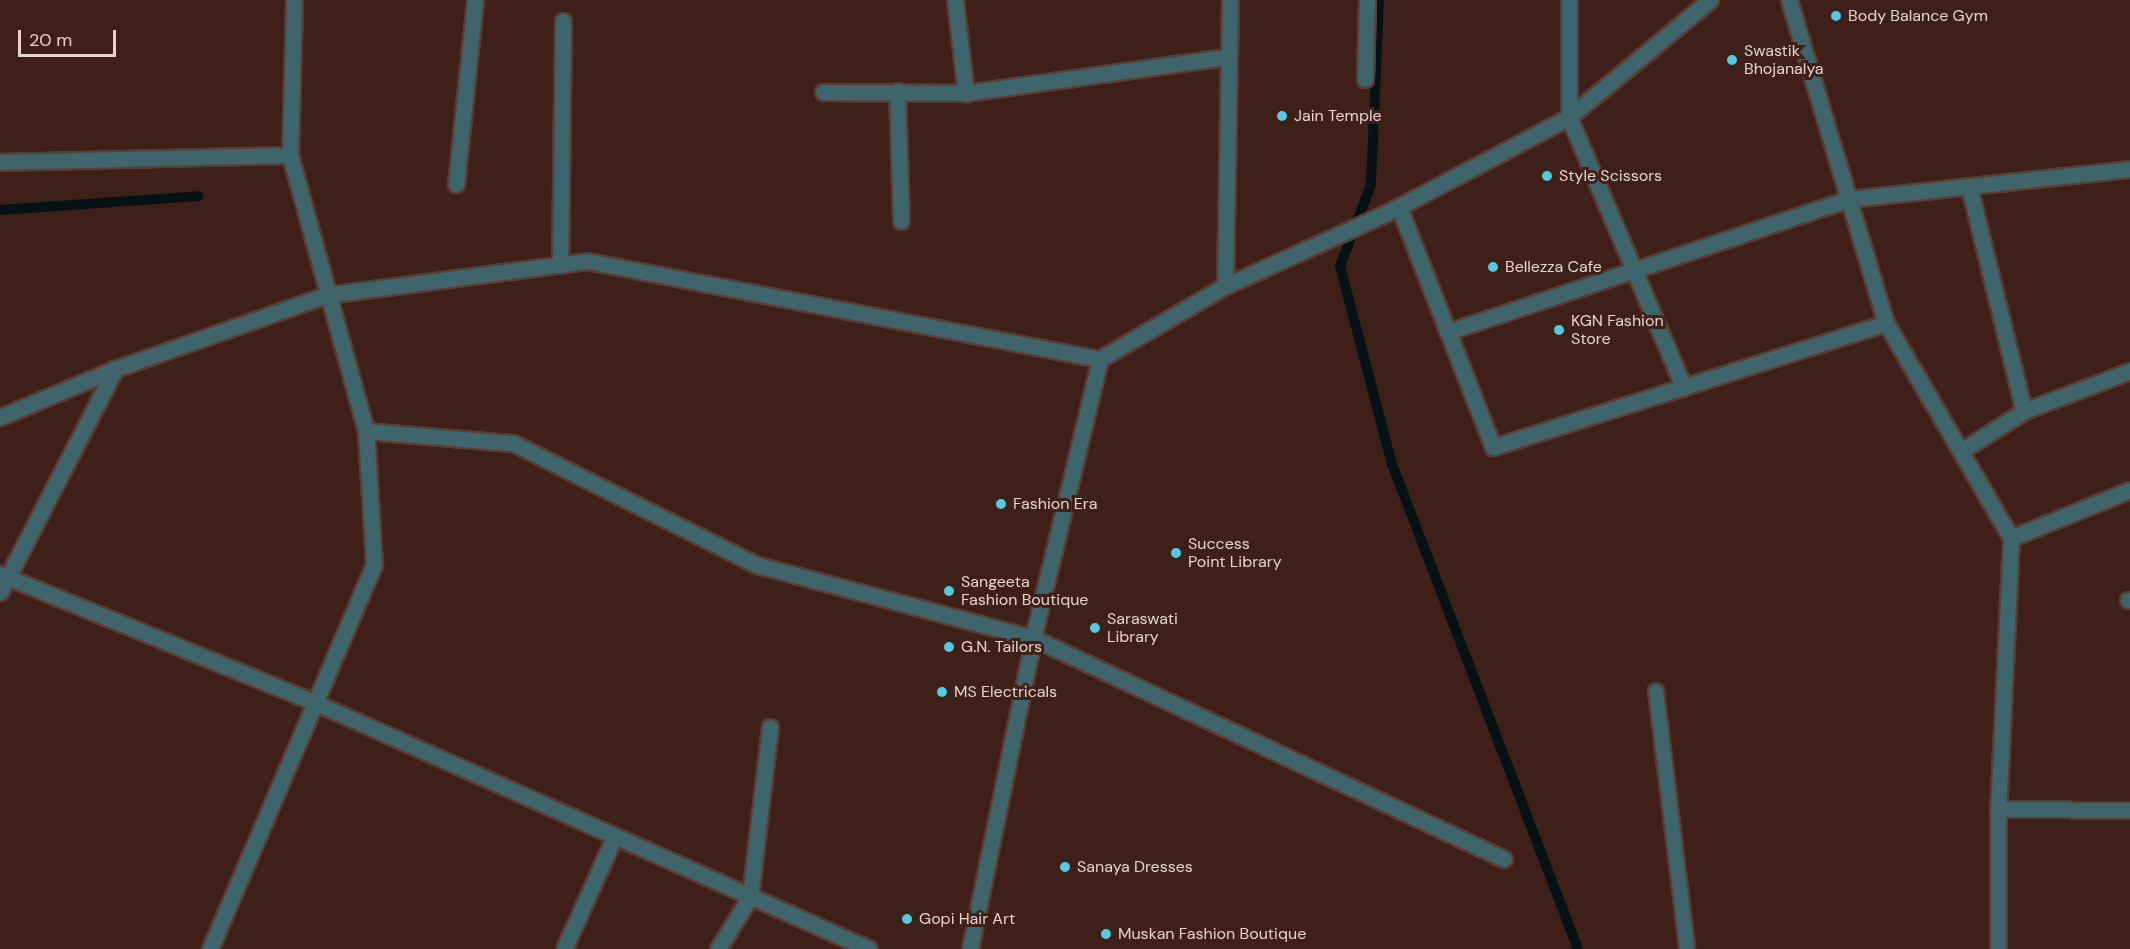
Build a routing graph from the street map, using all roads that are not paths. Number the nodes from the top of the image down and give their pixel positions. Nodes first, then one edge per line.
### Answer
1 (294, 0) edge
2 (475, 0) edge
3 (955, 0) edge
4 (1230, 0) edge
5 (1367, 0) edge
6 (1569, 0) edge
7 (1710, 0) edge
8 (1789, 0) edge
9 (564, 21) dead end
10 (1227, 57) junction
11 (1365, 79) dead end
12 (897, 91) junction
13 (823, 92) dead end
14 (966, 93) junction
15 (1569, 117) junction
16 (290, 155) junction
17 (0, 162) edge
18 (2130, 169) edge
19 (456, 183) dead end
20 (1969, 186) junction
21 (1849, 199) junction
22 (1393, 210) junction
23 (900, 221) dead end
24 (560, 265) junction
25 (1633, 269) junction
26 (1225, 286) junction
27 (326, 295) junction
28 (1886, 323) junction
29 (1447, 332) junction
30 (1100, 359) junction
31 (115, 369) junction
32 (2130, 371) edge
33 (1684, 388) junction
34 (2024, 411) junction
35 (0, 417) edge
36 (366, 431) junction
37 (1961, 451) junction
38 (2130, 490) edge
39 (2011, 538) junction
40 (4, 575) edge
41 (0, 592) edge
42 (1033, 638) junction
43 (1656, 691) dead end
44 (318, 704) junction
45 (770, 727) dead end
46 (1998, 809) junction
47 (2130, 810) edge
48 (614, 838) junction
49 (1504, 859) dead end
50 (750, 897) junction
51 (210, 949) edge
52 (564, 949) edge
53 (718, 949) edge
54 (869, 949) edge
55 (970, 949) edge
56 (1687, 949) edge
57 (1998, 949) edge

1 - 16 street
2 - 19 street
3 - 14 street
4 - 10 street
5 - 11 street
6 - 15 street
7 - 15 street
8 - 21 street
9 - 24 street
10 - 14 street
10 - 26 street
12 - 13 street
12 - 14 street
12 - 23 street
15 - 22 street
15 - 25 street
16 - 17 street
16 - 27 street
18 - 20 street
20 - 21 street
20 - 34 street
21 - 25 street
21 - 28 street
22 - 26 street
22 - 29 street
24 - 27 street
24 - 30 street
25 - 29 street
25 - 33 street
26 - 30 street
27 - 31 street
27 - 36 street
28 - 33 street
28 - 37 street
29 - 33 street
30 - 42 street
31 - 35 street
31 - 40 street
32 - 34 street
34 - 37 street
36 - 42 street
36 - 44 street
37 - 39 street
38 - 39 street
39 - 46 street
40 - 41 street
40 - 44 street
42 - 49 street
42 - 55 street
43 - 56 lane
44 - 48 street
44 - 51 street
45 - 50 street
46 - 47 street
46 - 57 street
48 - 50 street
48 - 52 street
50 - 53 street
50 - 54 street

